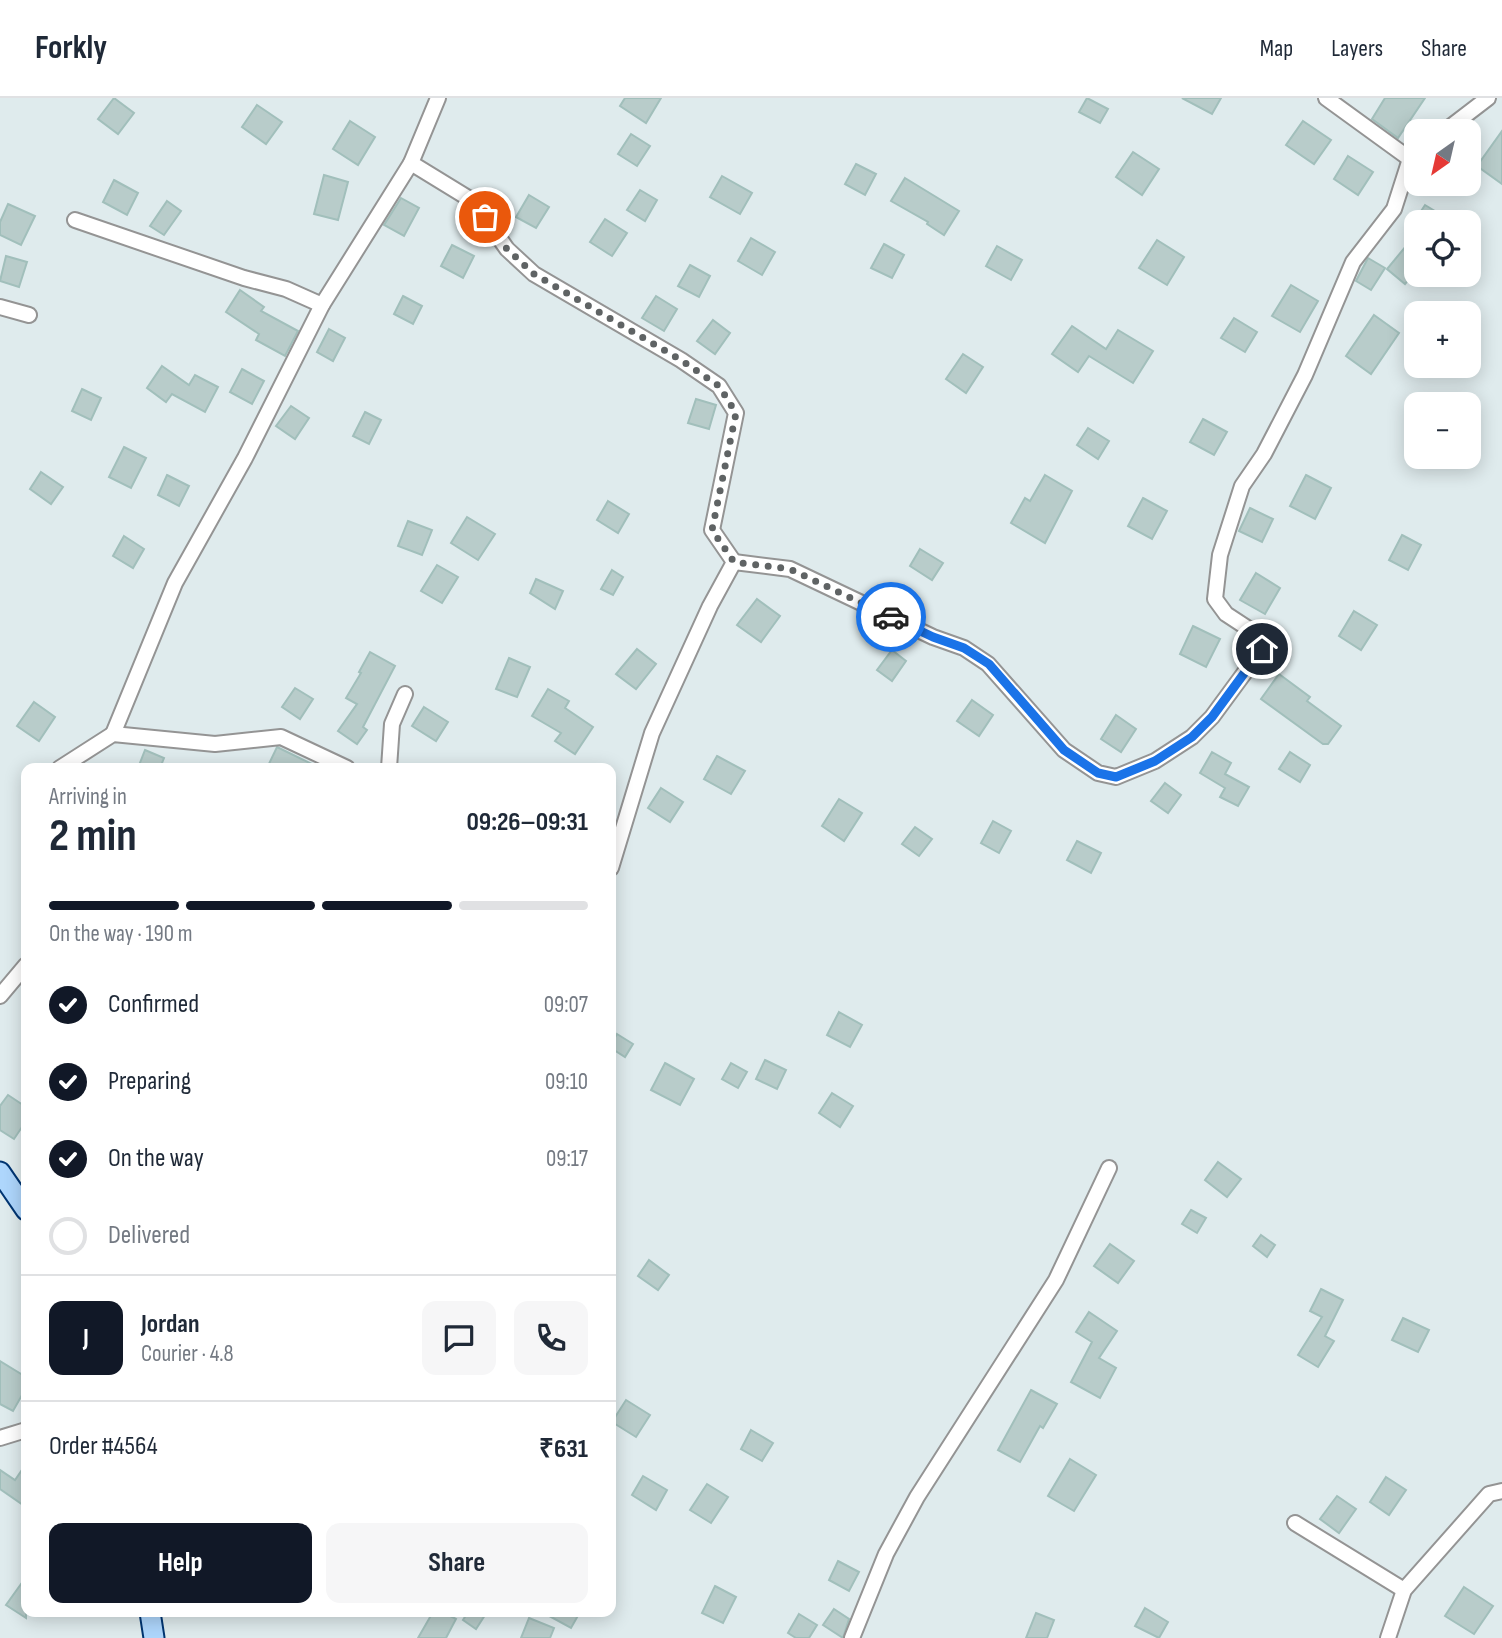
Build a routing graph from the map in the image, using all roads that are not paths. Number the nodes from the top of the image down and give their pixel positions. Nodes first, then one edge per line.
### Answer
1 (438, 98) edge
2 (1326, 98) edge
3 (1488, 98) edge
4 (1461, 119) edge
5 (1404, 151) edge
6 (411, 163) junction
7 (1404, 182) edge
8 (75, 219) dead end
9 (322, 305) junction
10 (0, 307) edge
11 (29, 315) dead end
12 (734, 562) junction
13 (405, 694) dead end
14 (113, 734) junction
15 (68, 763) edge
16 (336, 763) edge
17 (389, 763) edge
18 (616, 852) edge
19 (21, 971) edge
20 (0, 996) edge
21 (1109, 1168) dead end
22 (0, 1172) edge
23 (21, 1203) edge
24 (21, 1432) edge
25 (0, 1438) edge
26 (1502, 1491) edge
27 (1295, 1523) dead end
28 (1404, 1590) junction
29 (151, 1617) edge
30 (154, 1638) edge
31 (852, 1638) edge
32 (1388, 1638) edge

1 - 6 street
2 - 5 street
3 - 4 street
6 - 9 street
6 - 12 street
7 - 12 street
8 - 9 street
9 - 14 street
10 - 11 street
12 - 18 street
13 - 17 street
14 - 15 street
14 - 16 street
19 - 20 street
21 - 31 street
22 - 23 main road
24 - 25 street
26 - 28 street
27 - 28 street
28 - 32 street
29 - 30 main road

